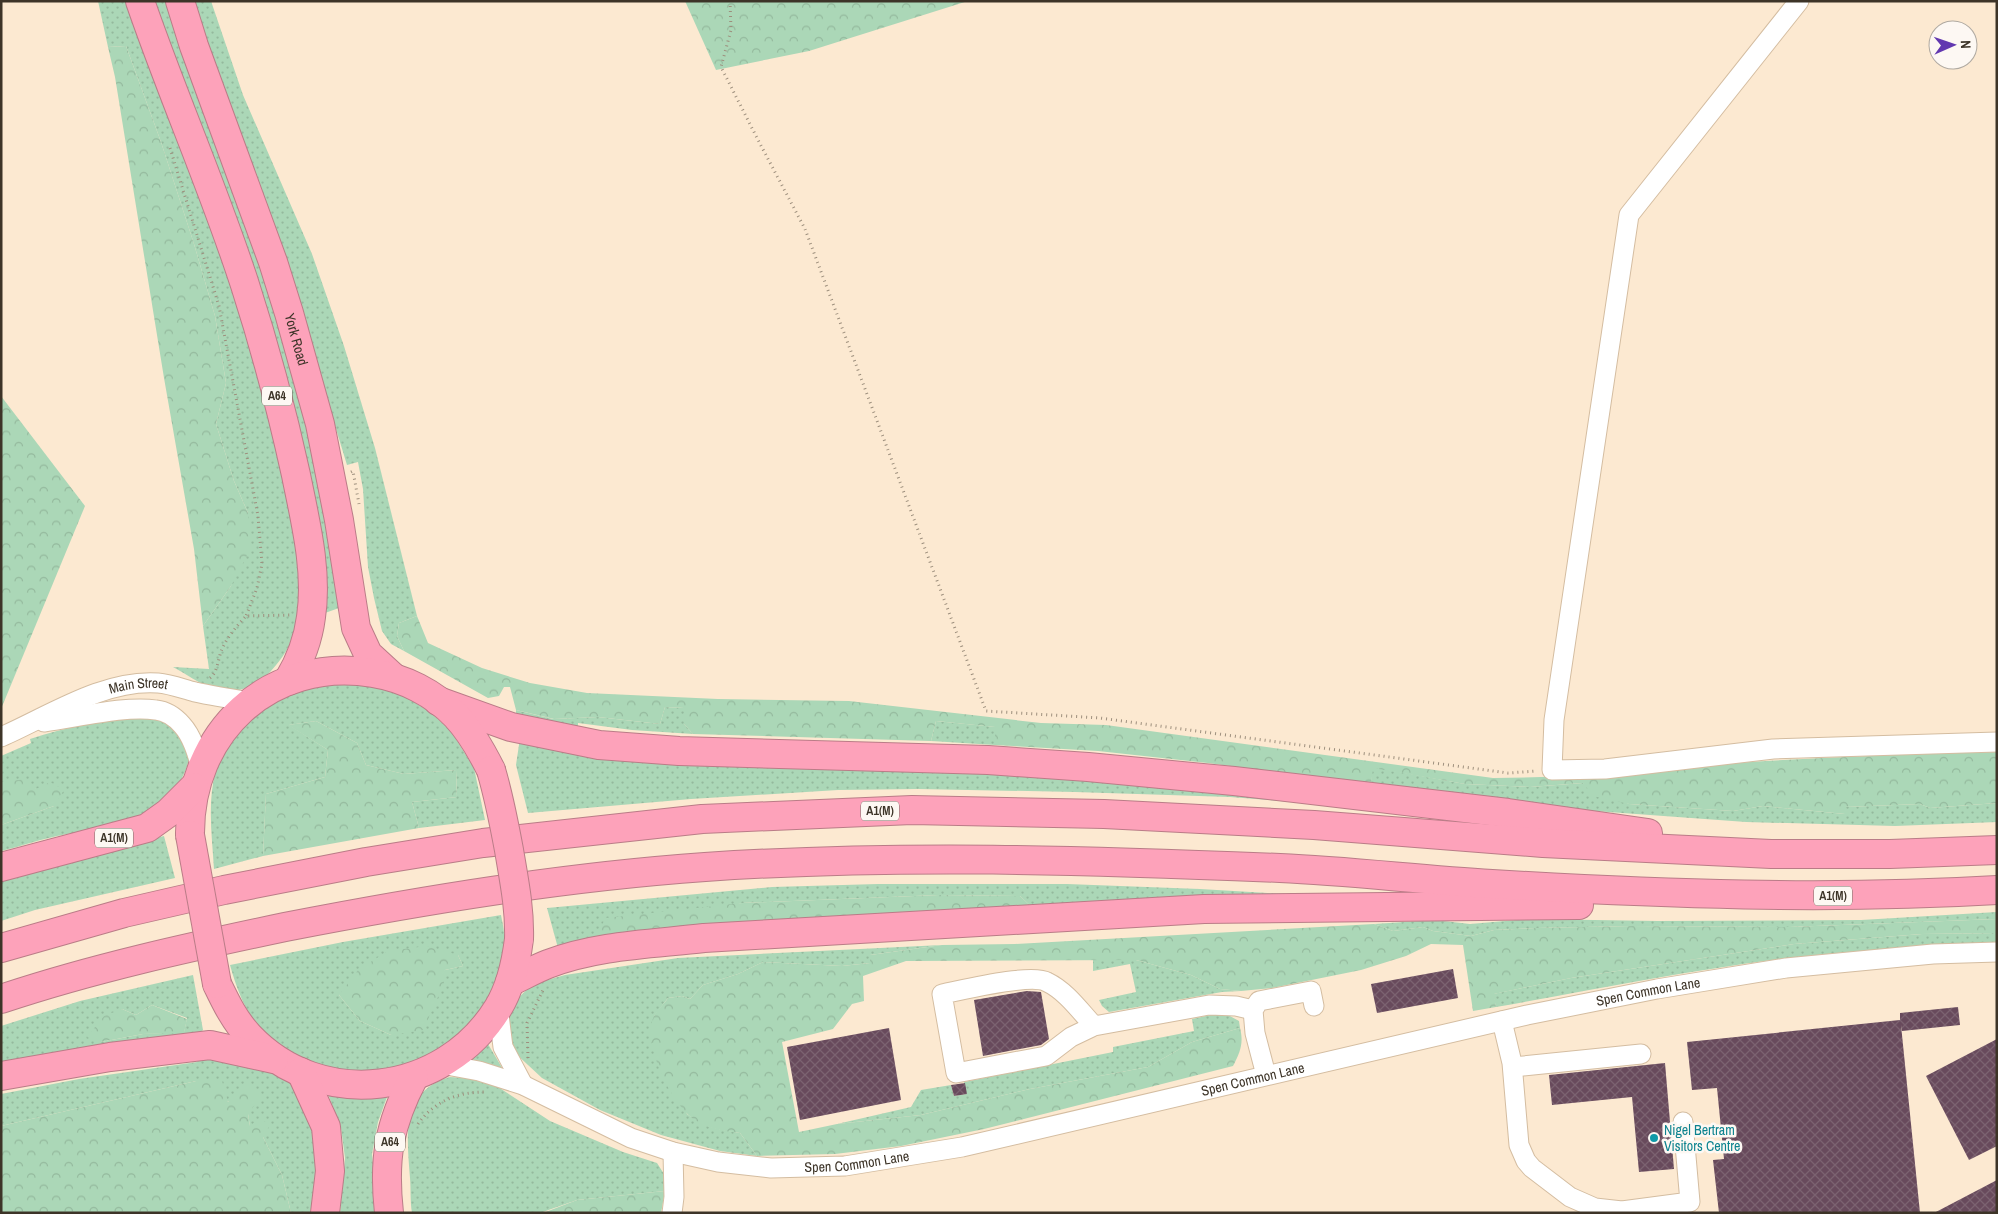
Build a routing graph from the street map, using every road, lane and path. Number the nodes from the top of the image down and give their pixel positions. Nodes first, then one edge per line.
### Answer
1 (140, 1) edge
2 (180, 1) edge
3 (730, 1) edge
4 (1799, 1) edge
5 (170, 147) dead end
6 (246, 616) dead end
7 (393, 678) junction
8 (288, 681) junction
9 (438, 701) junction
10 (251, 702) junction
11 (31, 724) junction
12 (1, 737) edge
13 (1997, 742) edge
14 (1552, 770) junction
15 (198, 777) junction
16 (1997, 850) edge
17 (1771, 854) junction
18 (1, 867) edge
19 (1997, 890) edge
20 (1669, 893) junction
21 (1, 948) edge
22 (1997, 952) edge
23 (510, 982) junction
24 (546, 984) dead end
25 (1, 998) edge
26 (1314, 1006) dead end
27 (498, 1007) junction
28 (1253, 1010) junction
29 (1502, 1021) junction
30 (1094, 1026) junction
31 (1641, 1054) dead end
32 (528, 1062) dead end
33 (441, 1064) junction
34 (290, 1066) junction
35 (1513, 1067) junction
36 (1266, 1075) junction
37 (1, 1076) edge
38 (414, 1077) junction
39 (523, 1085) junction
40 (487, 1092) dead end
41 (1683, 1122) dead end
42 (414, 1130) dead end
43 (673, 1152) junction
44 (325, 1213) edge
45 (390, 1213) edge
46 (672, 1213) edge

1 - 8 highway, A64
2 - 7 highway, York Road / A64
3 - 14 path
4 - 14 street
5 - 6 path
7 - 8 highway
7 - 9 highway
8 - 10 highway
9 - 17 highway, A1(M)
9 - 23 highway, bridge
10 - 11 street, Main Street
10 - 15 highway
11 - 12 street, Main Street
11 - 15 street, Main Street
13 - 14 street
15 - 18 highway, A1(M)
15 - 34 highway, bridge
16 - 17 highway, A1(M)
17 - 21 highway, A1(M)
19 - 20 highway, A1(M)
20 - 23 highway, A1(M)
20 - 25 highway, A1(M)
22 - 29 street, Spen Common Lane
23 - 27 highway
24 - 32 path
26 - 28 street
27 - 33 highway
27 - 39 street
28 - 30 street
28 - 36 street
29 - 35 street
29 - 36 street, Spen Common Lane
30 - 30 street
31 - 35 street
33 - 38 highway
33 - 39 street, Spen Common Lane
34 - 37 highway
34 - 38 highway
34 - 44 highway
35 - 41 street
36 - 43 street, Spen Common Lane
38 - 45 highway, A64
39 - 43 street, Spen Common Lane
40 - 42 path
43 - 46 street

